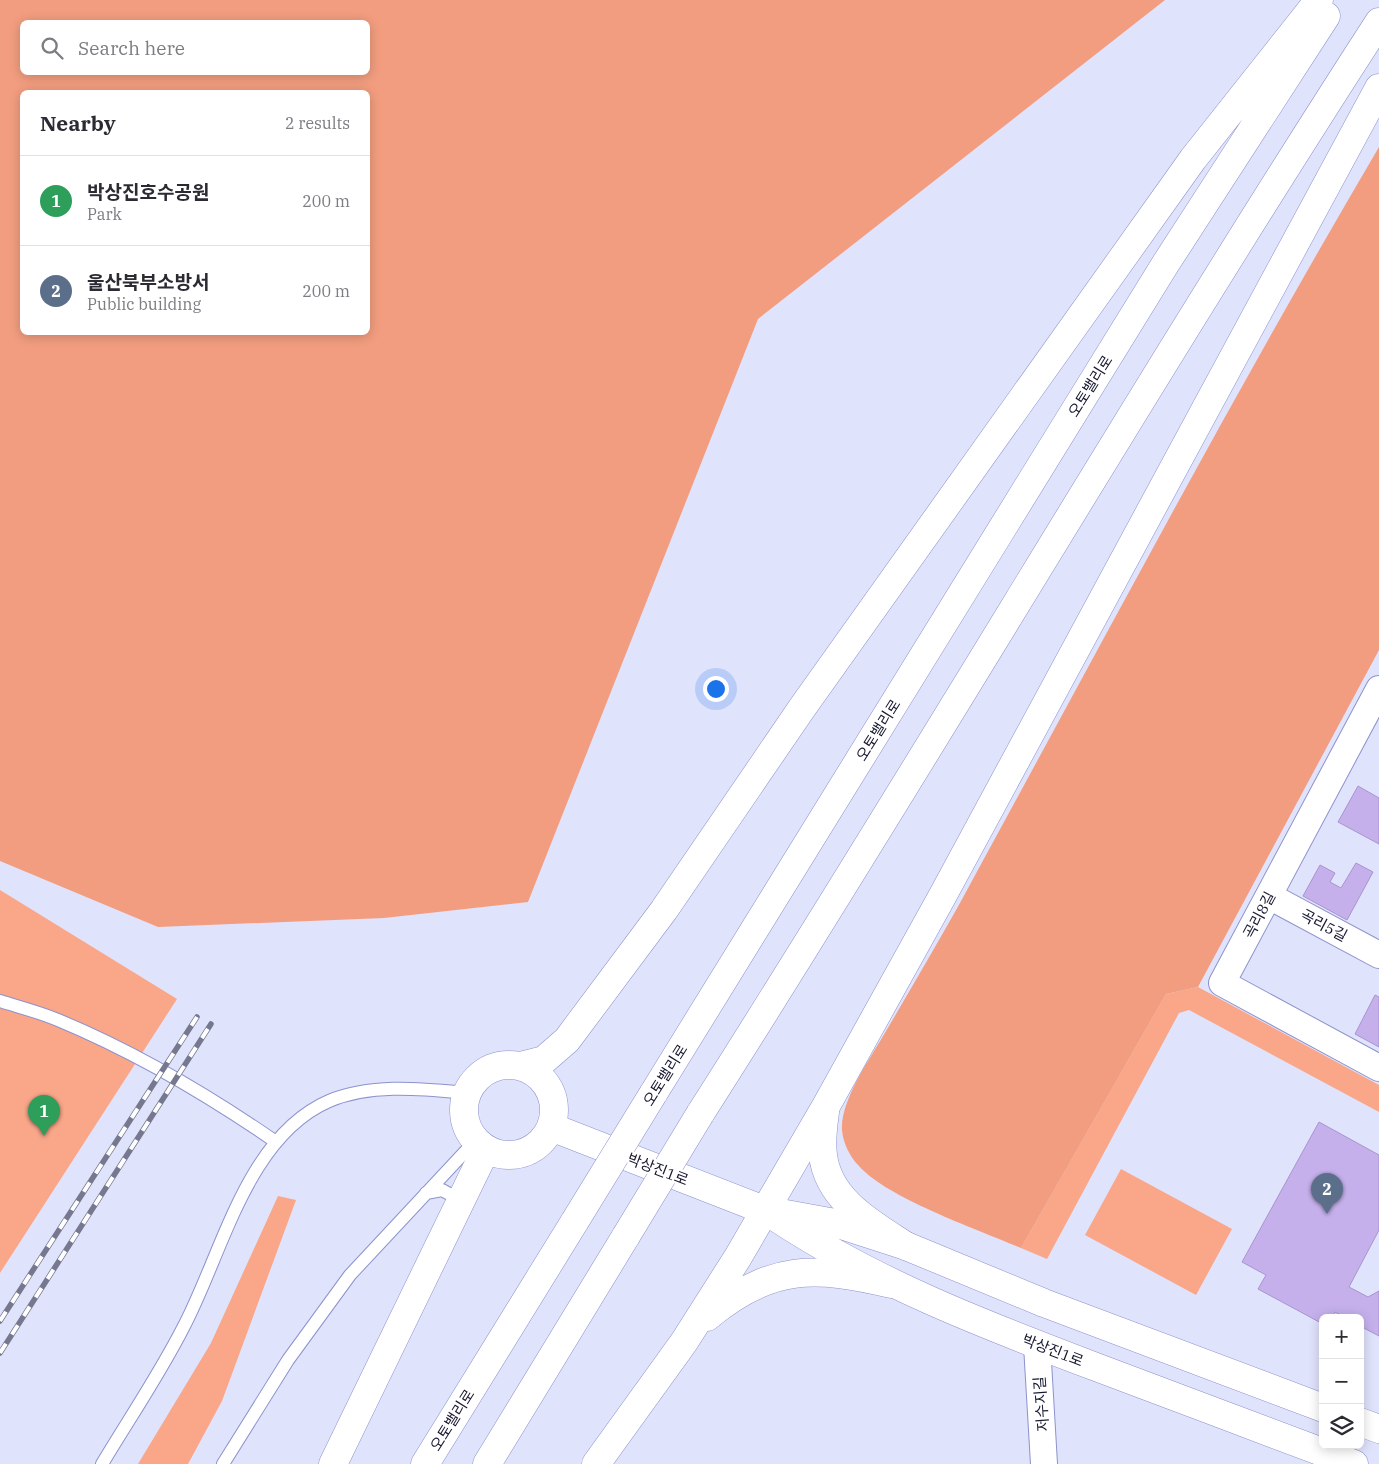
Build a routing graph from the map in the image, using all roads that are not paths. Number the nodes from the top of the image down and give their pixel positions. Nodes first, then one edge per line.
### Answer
1 (1319, 0) edge
2 (1336, 0) edge
3 (1379, 22) edge
4 (1379, 88) edge
5 (1379, 689) edge
6 (1269, 896) junction
7 (1379, 955) edge
8 (0, 1001) edge
9 (520, 1066) junction
10 (1379, 1068) edge
11 (468, 1093) junction
12 (826, 1106) junction
13 (551, 1127) junction
14 (276, 1142) junction
15 (481, 1144) junction
16 (426, 1193) junction
17 (764, 1210) junction
18 (458, 1211) junction
19 (906, 1246) junction
20 (891, 1284) junction
21 (684, 1342) junction
22 (1038, 1345) junction
23 (1319, 1406) edge
24 (1364, 1423) edge
25 (1379, 1429) edge
26 (102, 1464) edge
27 (223, 1464) edge
28 (332, 1464) edge
29 (425, 1464) edge
30 (487, 1464) edge
31 (596, 1464) edge
32 (1044, 1464) edge
33 (1354, 1464) edge

1 - 9 main road
2 - 29 main road, 오토밸리로, bridge
3 - 30 main road, bridge
4 - 12 main road
5 - 6 street, 곡리8길
6 - 7 street, 곡리5길
6 - 10 street, 곡리8길
8 - 14 lane
9 - 11 main road
9 - 13 main road
11 - 14 lane
11 - 15 main road
12 - 17 main road
12 - 19 main road
13 - 15 main road
13 - 17 main road, 박상진1로
14 - 26 lane
15 - 16 lane
15 - 18 main road
16 - 18 lane
16 - 27 lane
17 - 19 main road, 박상진1로
17 - 20 main road, 박상진1로
17 - 21 main road
18 - 28 main road
19 - 23 main road, 박상진1로
20 - 21 main road
20 - 22 main road, 박상진1로
21 - 31 main road
22 - 32 street, 저수지길
22 - 33 main road, 박상진1로
24 - 25 main road

